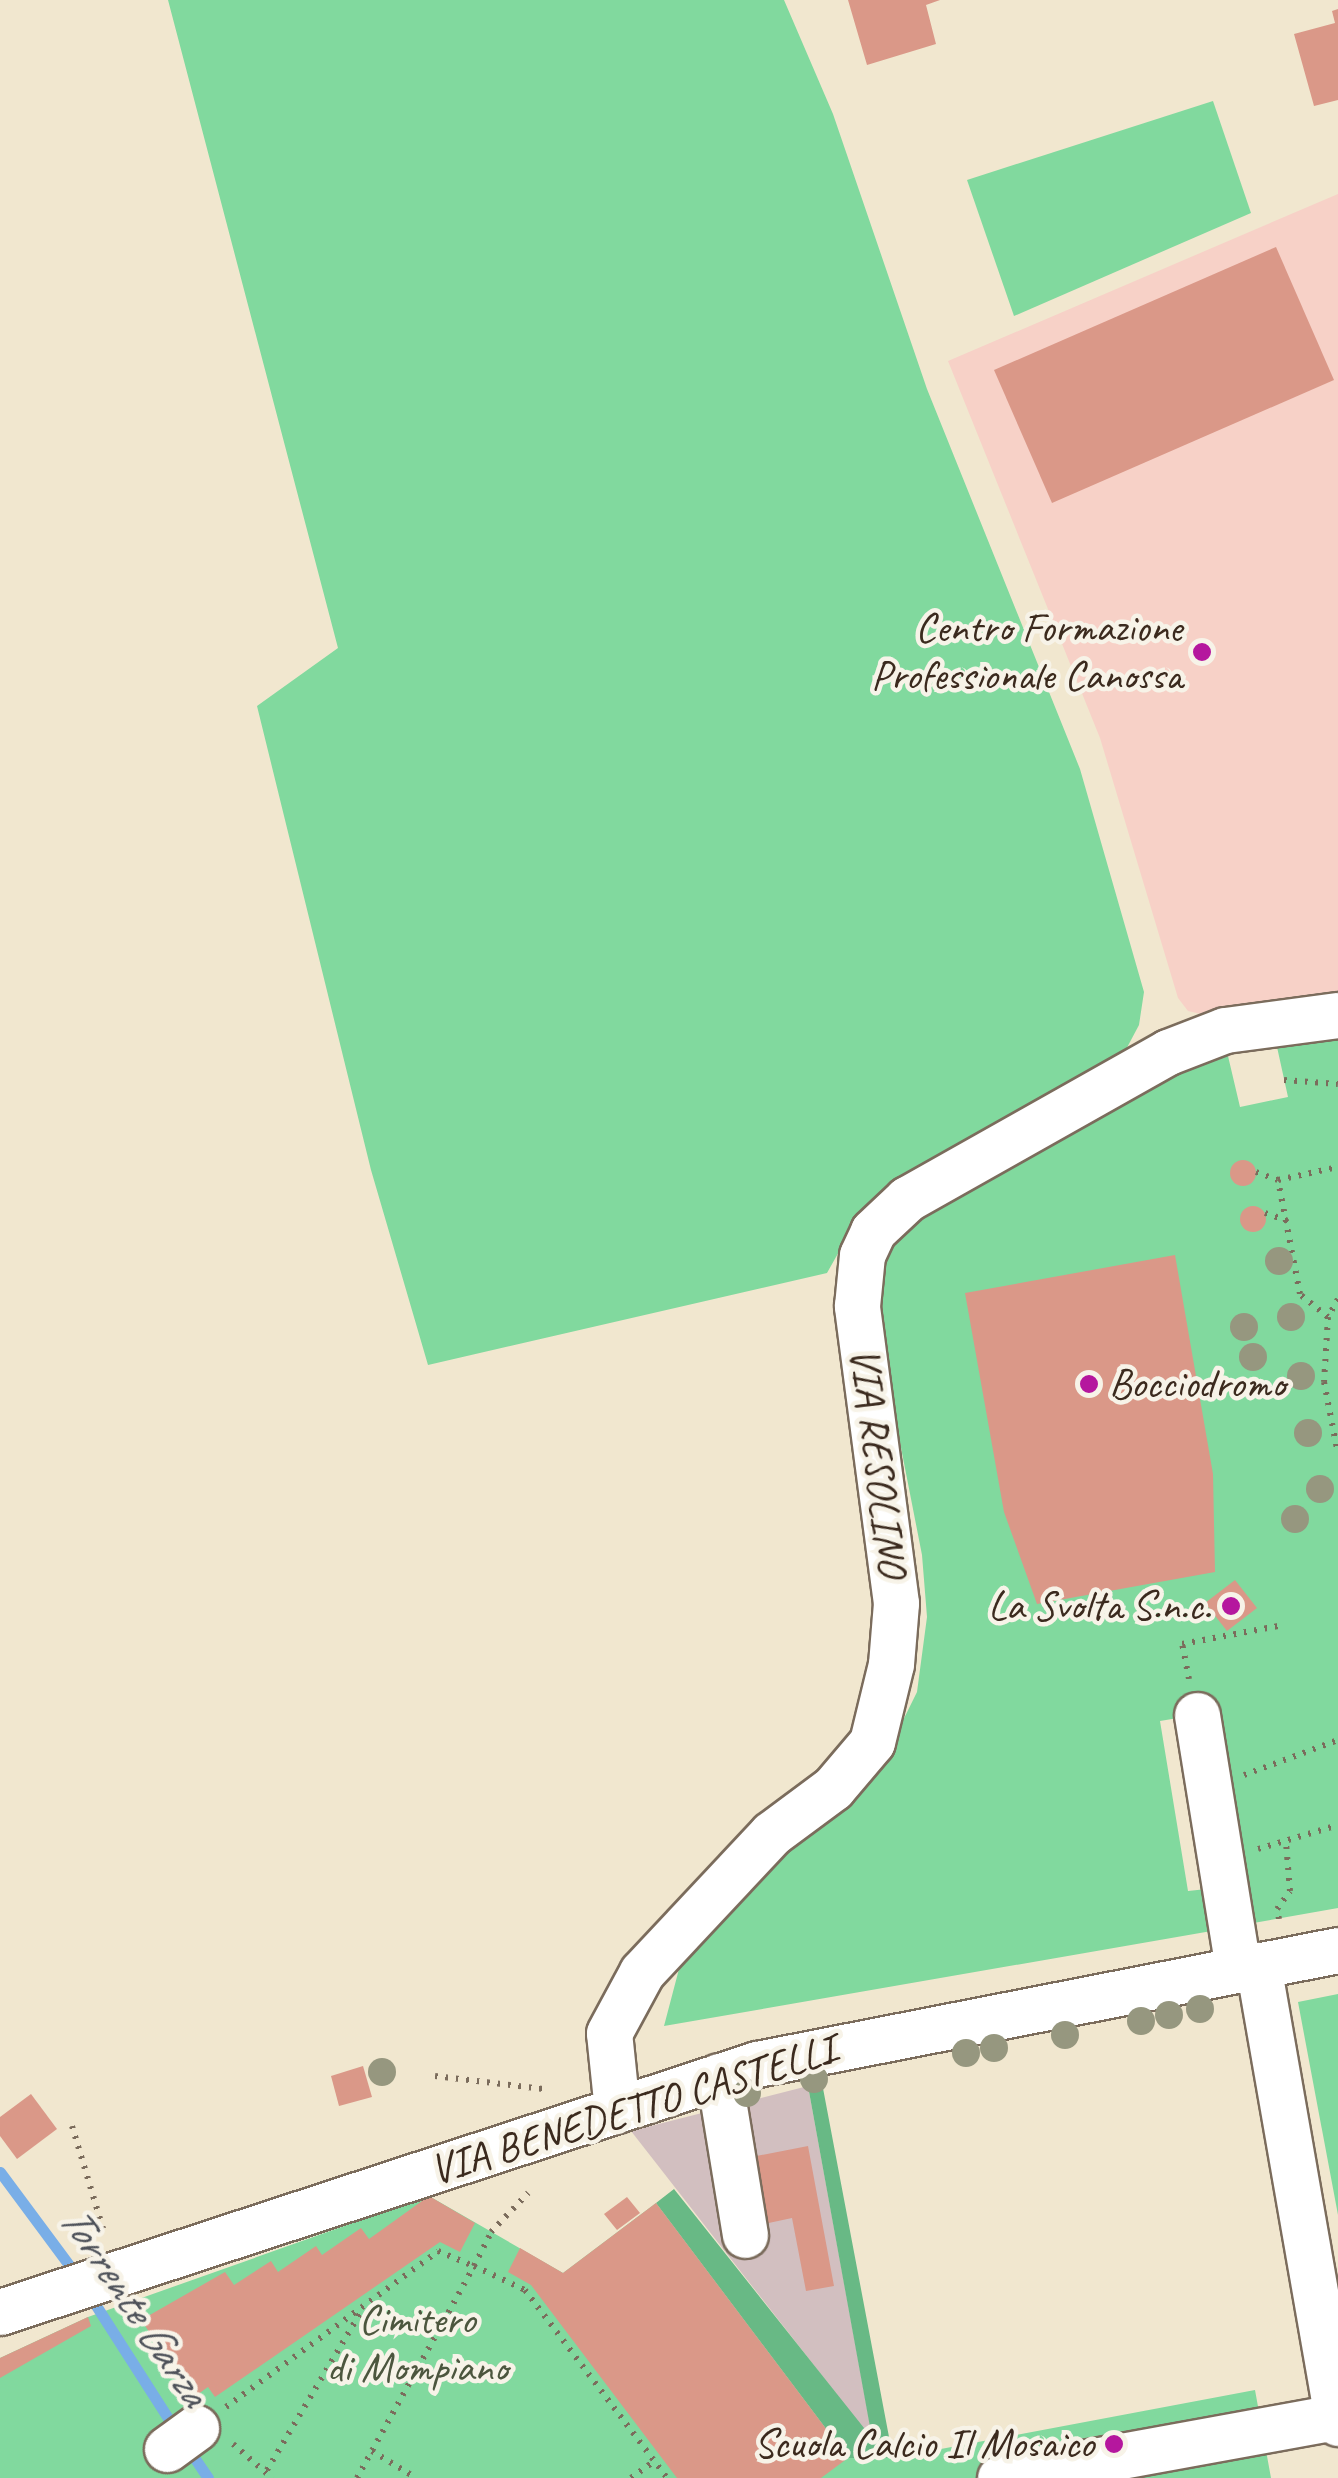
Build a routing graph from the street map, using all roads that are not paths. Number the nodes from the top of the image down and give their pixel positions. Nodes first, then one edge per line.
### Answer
1 (1338, 1015) edge
2 (1196, 1715) road end
3 (1338, 1950) edge
4 (1259, 1956) junction
5 (719, 2076) junction
6 (607, 2114) junction
7 (745, 2235) dead end
8 (0, 2312) edge
9 (1337, 2420) edge
10 (1000, 2478) edge

1 - 6 street, VIA RESOLINO
2 - 4 street
3 - 4 street, VIA BENEDETTO CASTELLI
4 - 5 street, VIA BENEDETTO CASTELLI
4 - 9 street
5 - 6 street, VIA BENEDETTO CASTELLI
5 - 7 street
6 - 8 street, VIA BENEDETTO CASTELLI
9 - 10 street

